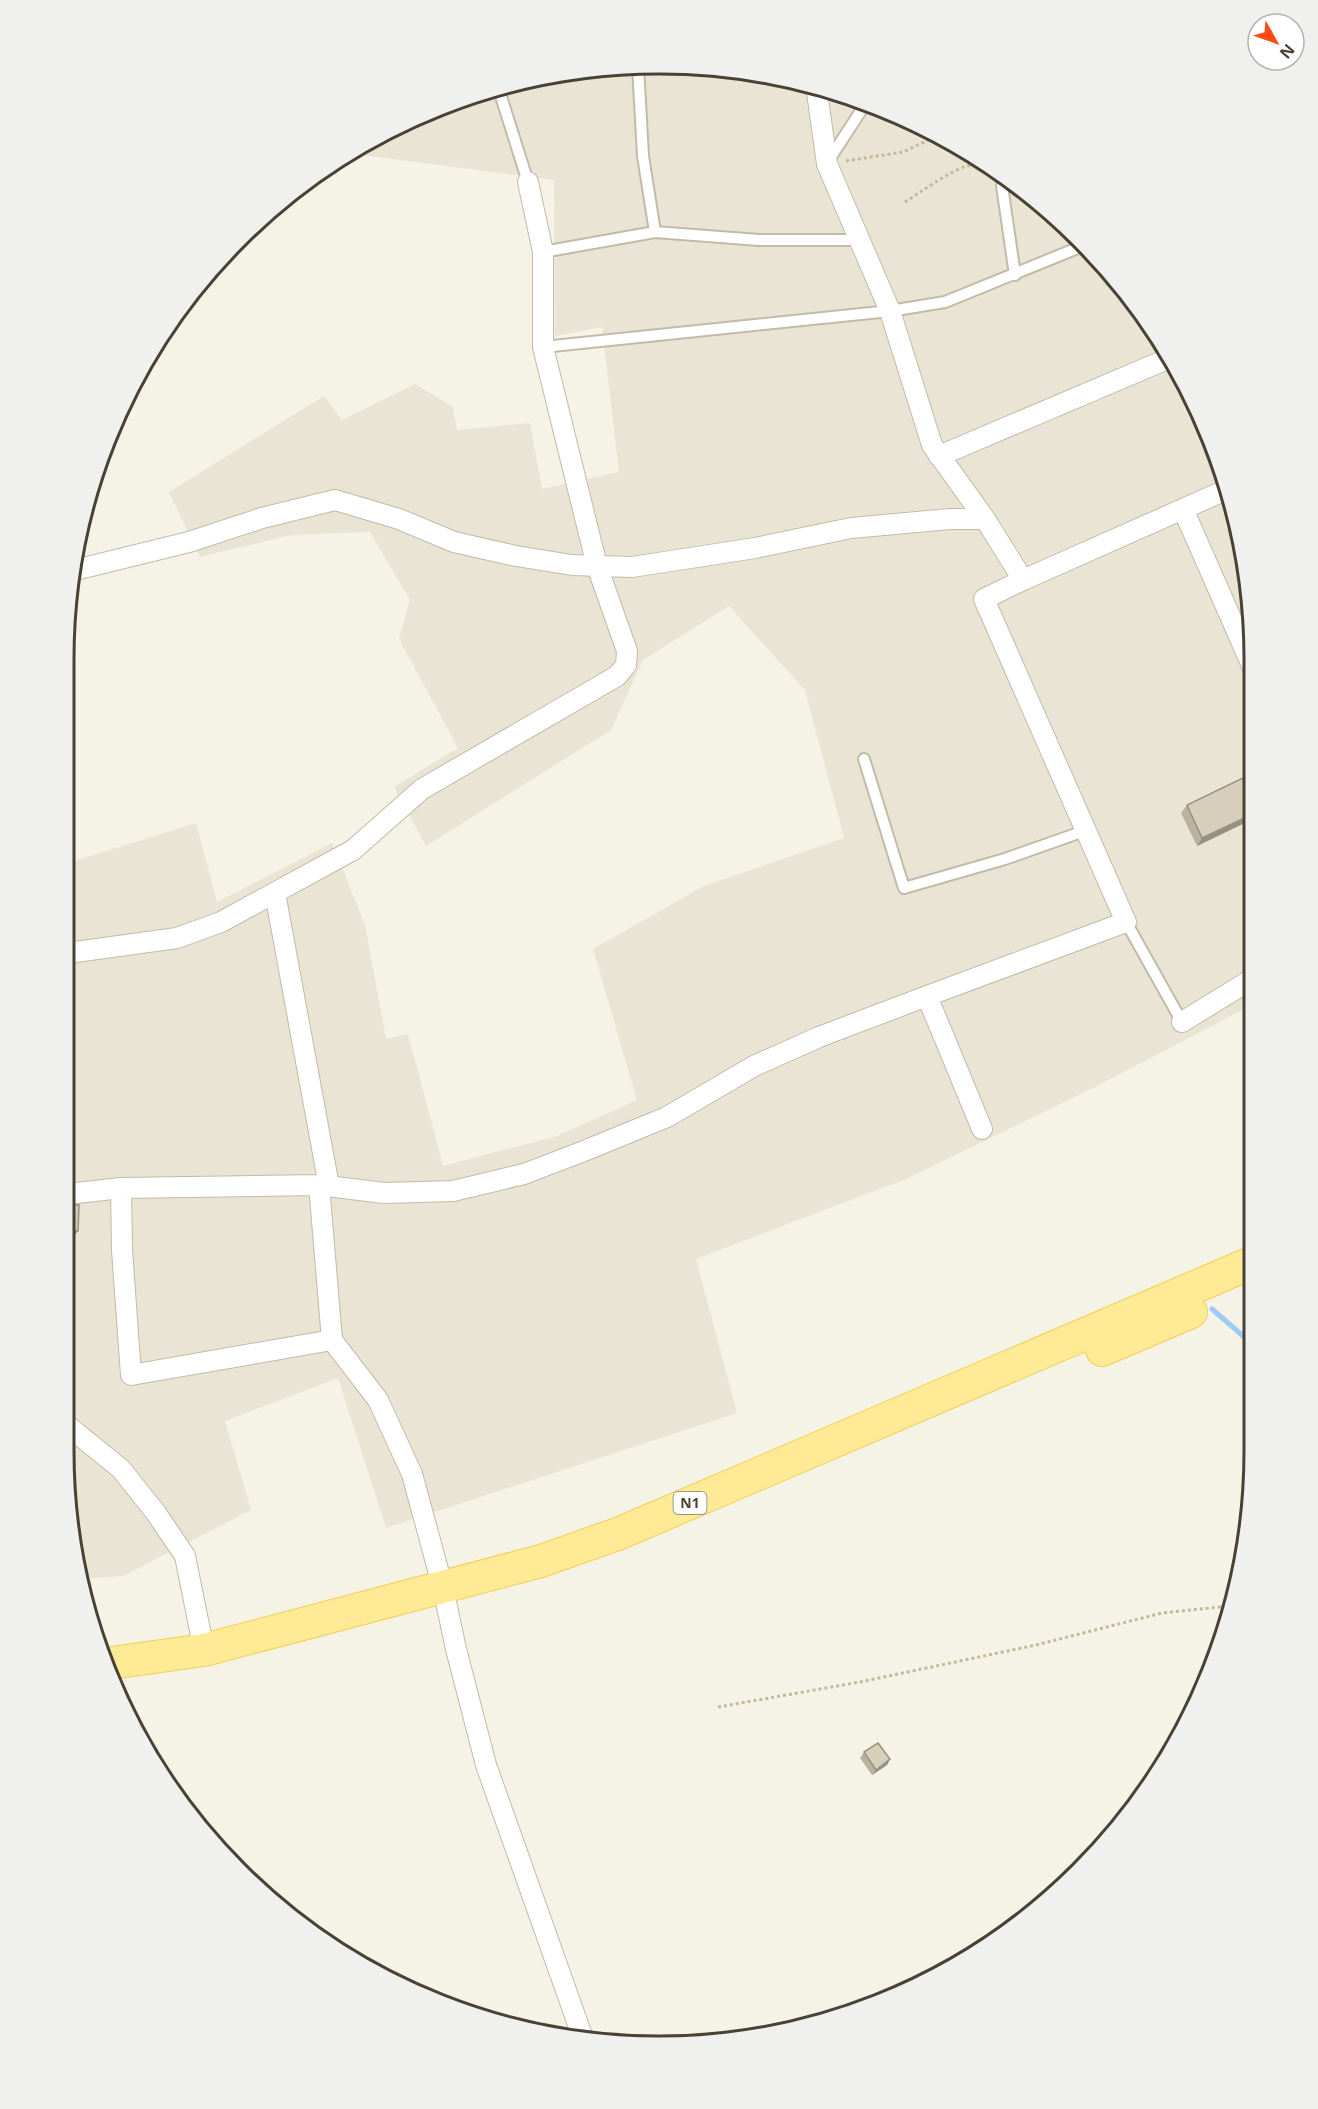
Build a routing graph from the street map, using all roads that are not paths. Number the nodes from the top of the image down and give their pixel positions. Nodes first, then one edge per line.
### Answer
1 (638, 75) edge
2 (501, 95) edge
3 (817, 95) edge
4 (861, 110) edge
5 (827, 164) junction
6 (528, 182) joint
7 (1002, 186) dead end
8 (655, 232) junction
9 (860, 240) junction
10 (1076, 249) edge
11 (543, 252) junction
12 (1015, 274) junction
13 (890, 311) junction
14 (543, 347) junction
15 (1163, 361) edge
16 (939, 456) junction
17 (1220, 493) edge
18 (1184, 509) junction
19 (985, 519) junction
20 (597, 566) junction
21 (81, 568) edge
22 (1023, 580) junction
23 (1244, 644) edge
24 (864, 759) dead end
25 (1087, 830) junction
26 (275, 893) junction
27 (1126, 922) junction
28 (74, 952) edge
29 (1244, 984) edge
30 (927, 996) junction
31 (1182, 1023) joint
32 (982, 1129) dead end
33 (324, 1186) junction
34 (122, 1188) junction
35 (74, 1193) edge
36 (1244, 1266) edge
37 (1244, 1288) edge
38 (332, 1340) junction
39 (74, 1431) edge
40 (445, 1596) junction
41 (204, 1650) junction
42 (114, 1663) edge
43 (121, 1681) edge
44 (580, 2030) edge

1 - 8 lane
2 - 6 lane
3 - 5 street
4 - 5 lane
5 - 9 street
6 - 11 street
7 - 12 lane
8 - 9 lane
8 - 11 lane
9 - 13 street
10 - 12 lane
11 - 14 street
12 - 13 lane
13 - 14 lane
13 - 16 street
14 - 20 street
15 - 16 street
16 - 19 street
17 - 18 street
18 - 22 street
18 - 23 street
19 - 20 street
19 - 22 street
20 - 21 street
20 - 26 street
22 - 25 street
24 - 25 lane
25 - 27 street
26 - 28 street
26 - 33 street
27 - 30 street
27 - 31 lane
29 - 31 street
30 - 32 street
30 - 33 street
33 - 34 street
33 - 38 street
34 - 35 street
34 - 38 street
36 - 40 main road, N1
37 - 40 main road, N1
38 - 40 street
39 - 41 street
40 - 41 main road, N1
40 - 43 main road, N1
40 - 44 street
41 - 42 main road, N1

